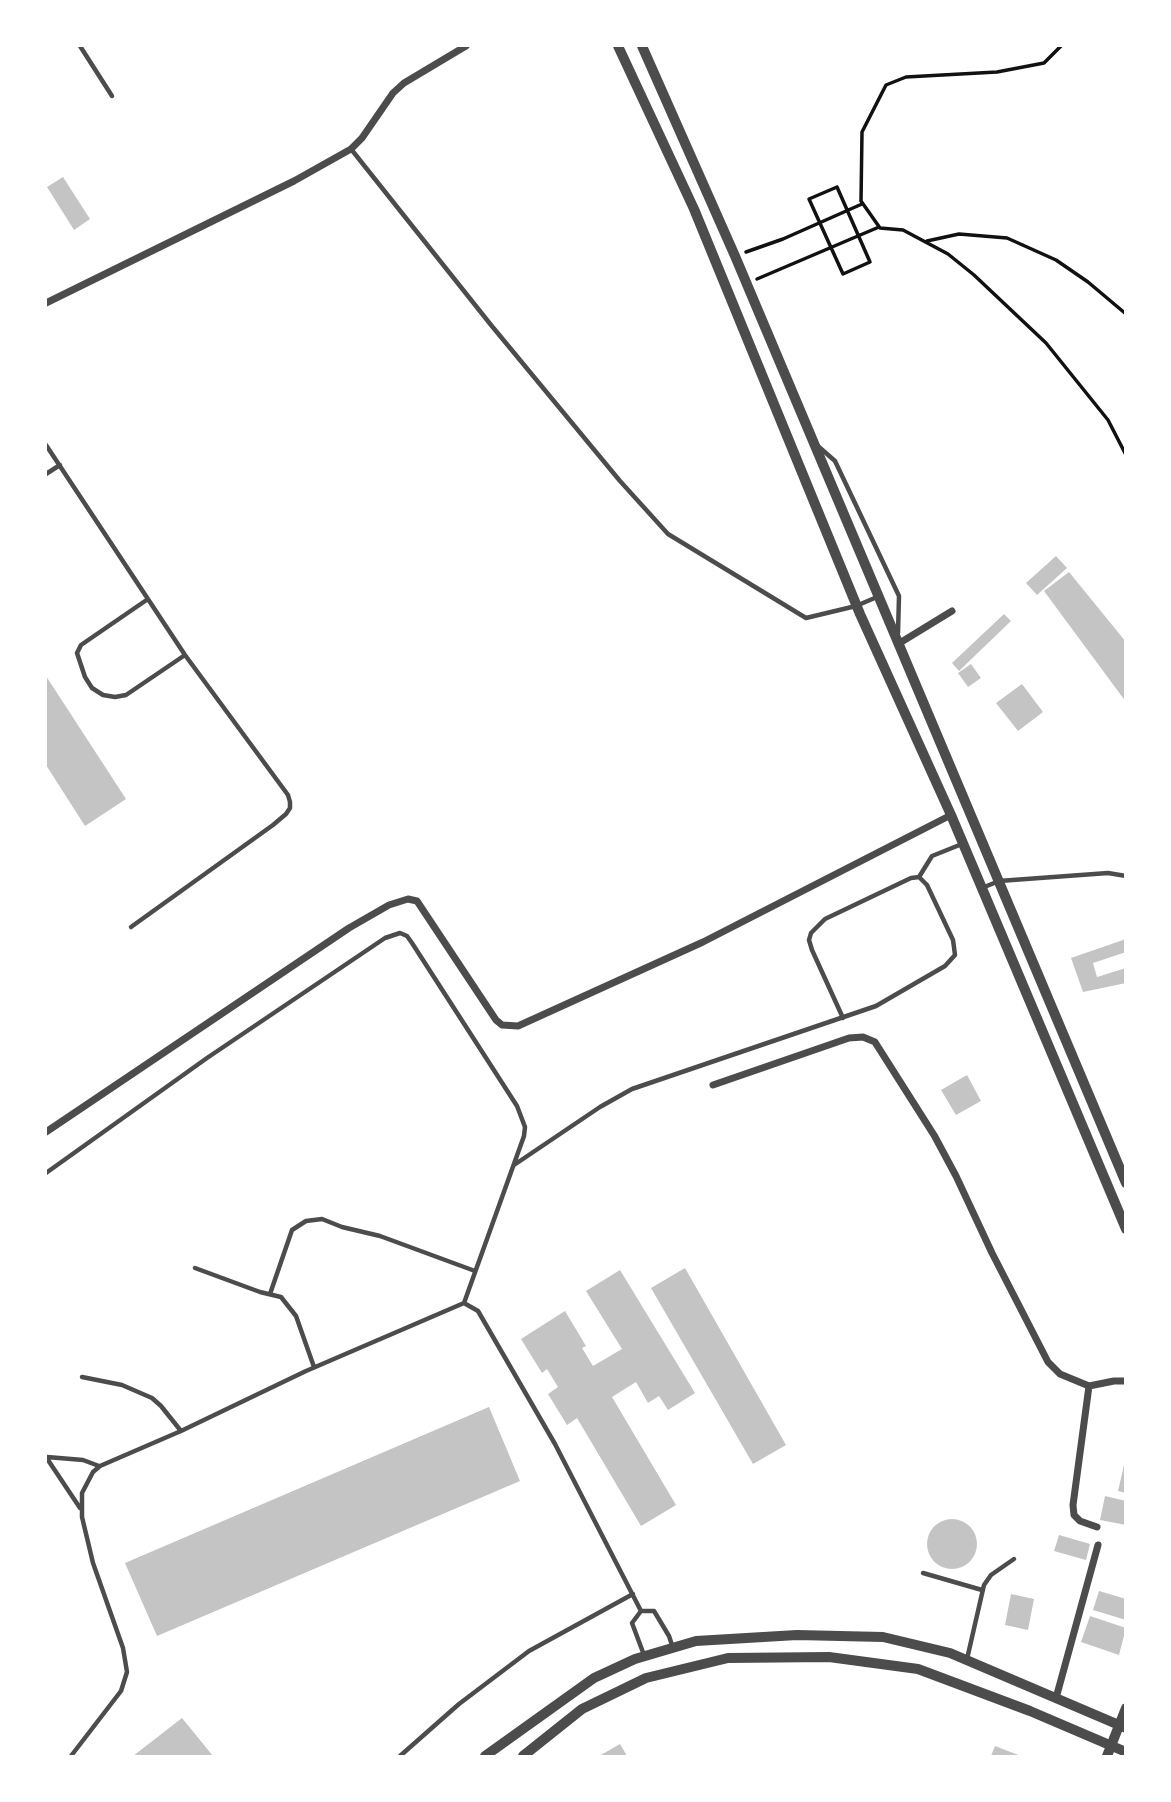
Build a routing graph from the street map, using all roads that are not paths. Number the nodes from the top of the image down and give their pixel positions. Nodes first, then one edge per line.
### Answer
1 (80, 46) edge
2 (466, 46) edge
3 (618, 46) edge
4 (642, 46) edge
5 (112, 96) dead end
6 (351, 149) junction
7 (46, 303) edge
8 (813, 441) junction
9 (46, 445) edge
10 (60, 465) junction
11 (46, 474) edge
12 (878, 597) junction
13 (148, 599) junction
14 (856, 606) junction
15 (952, 611) dead end
16 (898, 644) junction
17 (185, 655) junction
18 (951, 815) junction
19 (962, 844) junction
20 (1125, 876) edge
21 (919, 877) junction
22 (999, 881) junction
23 (981, 888) junction
24 (131, 927) dead end
25 (844, 1018) junction
26 (713, 1086) dead end
27 (46, 1132) edge
28 (513, 1166) junction
29 (46, 1173) edge
30 (1125, 1183) edge
31 (1125, 1230) edge
32 (195, 1268) dead end
33 (475, 1271) junction
34 (270, 1294) junction
35 (464, 1303) junction
36 (314, 1367) junction
37 (82, 1377) dead end
38 (1125, 1381) edge
39 (1089, 1386) junction
40 (181, 1431) junction
41 (46, 1457) edge
42 (100, 1466) junction
43 (80, 1508) junction
44 (1097, 1527) dead end
45 (1098, 1545) dead end
46 (1014, 1559) dead end
47 (923, 1573) dead end
48 (982, 1590) junction
49 (633, 1594) junction
50 (640, 1611) junction
51 (673, 1648) junction
52 (644, 1656) junction
53 (967, 1659) junction
54 (1056, 1698) junction
55 (1125, 1709) edge
56 (1123, 1727) edge
57 (1110, 1751) edge
58 (1125, 1752) edge
59 (71, 1756) edge
60 (400, 1756) edge
61 (485, 1756) edge
62 (523, 1756) edge

1 - 5 lane
2 - 6 street
3 - 14 street
4 - 8 street
6 - 7 street
6 - 14 lane
8 - 12 street
8 - 16 lane
9 - 10 lane
10 - 11 lane
10 - 13 lane
12 - 14 lane
12 - 16 street
13 - 17 lane
13 - 17 lane
14 - 18 street
15 - 16 street
16 - 22 street
17 - 24 lane
18 - 19 street
18 - 27 street
19 - 21 lane
19 - 23 street
20 - 22 lane
21 - 25 lane
21 - 25 lane
22 - 23 lane
22 - 30 street
23 - 31 street
25 - 28 lane
26 - 39 street
28 - 29 lane
28 - 33 lane
32 - 34 lane
33 - 34 lane
33 - 35 lane
34 - 36 lane
35 - 36 lane
35 - 49 lane
36 - 40 lane
37 - 40 lane
38 - 39 street
39 - 44 street
40 - 42 lane
41 - 42 lane
41 - 43 lane
42 - 43 lane
43 - 59 lane
45 - 54 street
46 - 48 lane
47 - 48 lane
48 - 53 lane
49 - 50 lane
49 - 60 lane
50 - 51 lane
50 - 52 lane
51 - 52 street
51 - 53 street
52 - 61 street
53 - 54 street
54 - 56 street
55 - 56 street
56 - 57 street
57 - 58 street
57 - 62 street

